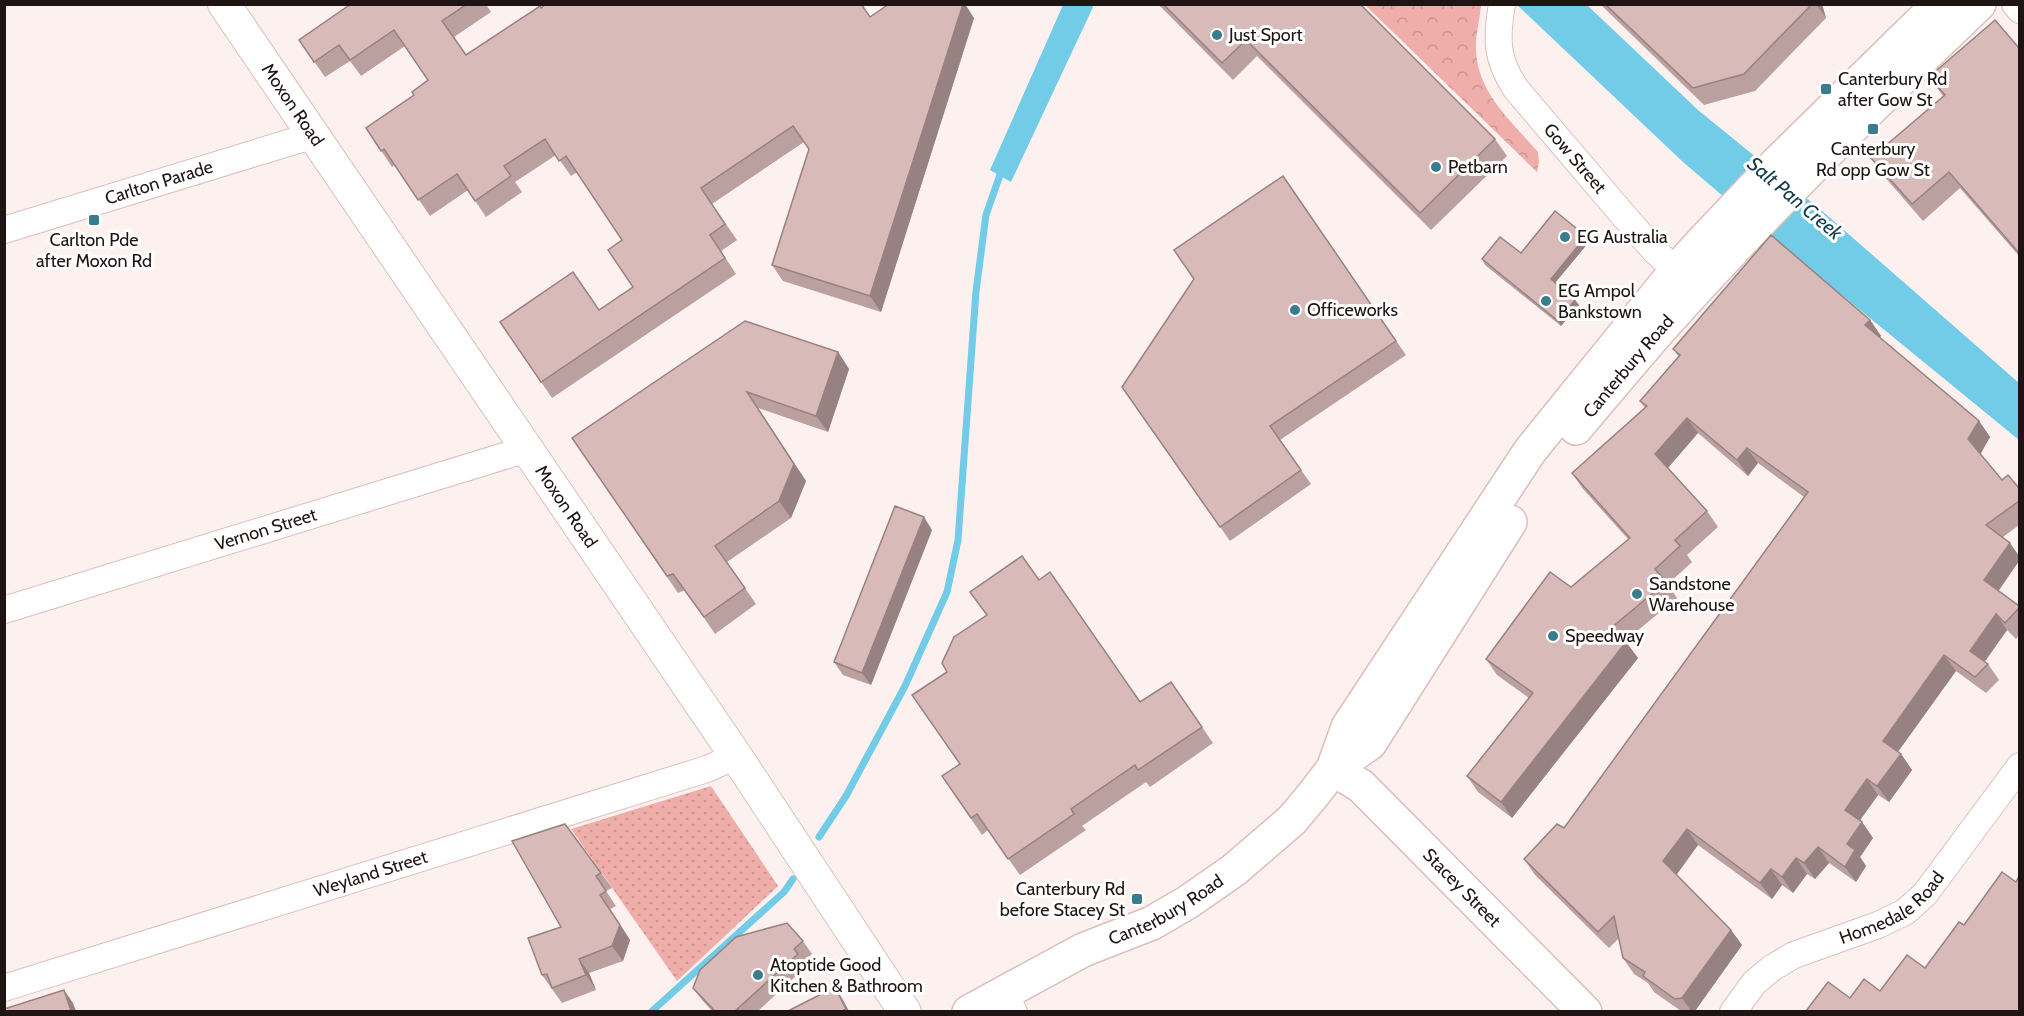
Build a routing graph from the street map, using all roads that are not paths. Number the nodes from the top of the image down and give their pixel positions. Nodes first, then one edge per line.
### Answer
1 (224, 4) edge
2 (1939, 4) edge
3 (1979, 4) edge
4 (2015, 4) edge
5 (2019, 10) edge
6 (1500, 14) edge
7 (314, 135) junction
8 (1786, 174) junction
9 (4, 230) edge
10 (1687, 280) junction
11 (527, 449) junction
12 (4, 610) edge
13 (736, 756) junction
14 (2019, 766) edge
15 (1333, 769) junction
16 (4, 988) edge
17 (1009, 1002) edge
18 (904, 1011) edge
19 (969, 1011) edge
20 (1585, 1011) edge
21 (1733, 1011) edge

1 - 7 main road, Moxon Road
2 - 8 highway, Canterbury Road
3 - 8 highway, Canterbury Road
4 - 5 street
6 - 10 street, Gow Street
7 - 9 street, Carlton Parade
7 - 11 main road, Moxon Road
8 - 10 highway, Canterbury Road
10 - 15 highway, Canterbury Road
11 - 12 street, Vernon Street
11 - 13 main road, Moxon Road
13 - 16 street, Weyland Street
13 - 18 main road, Moxon Road
14 - 21 street, Homedale Road
15 - 17 highway, Canterbury Road
15 - 20 highway, Stacey Street
17 - 19 highway, Canterbury Road

